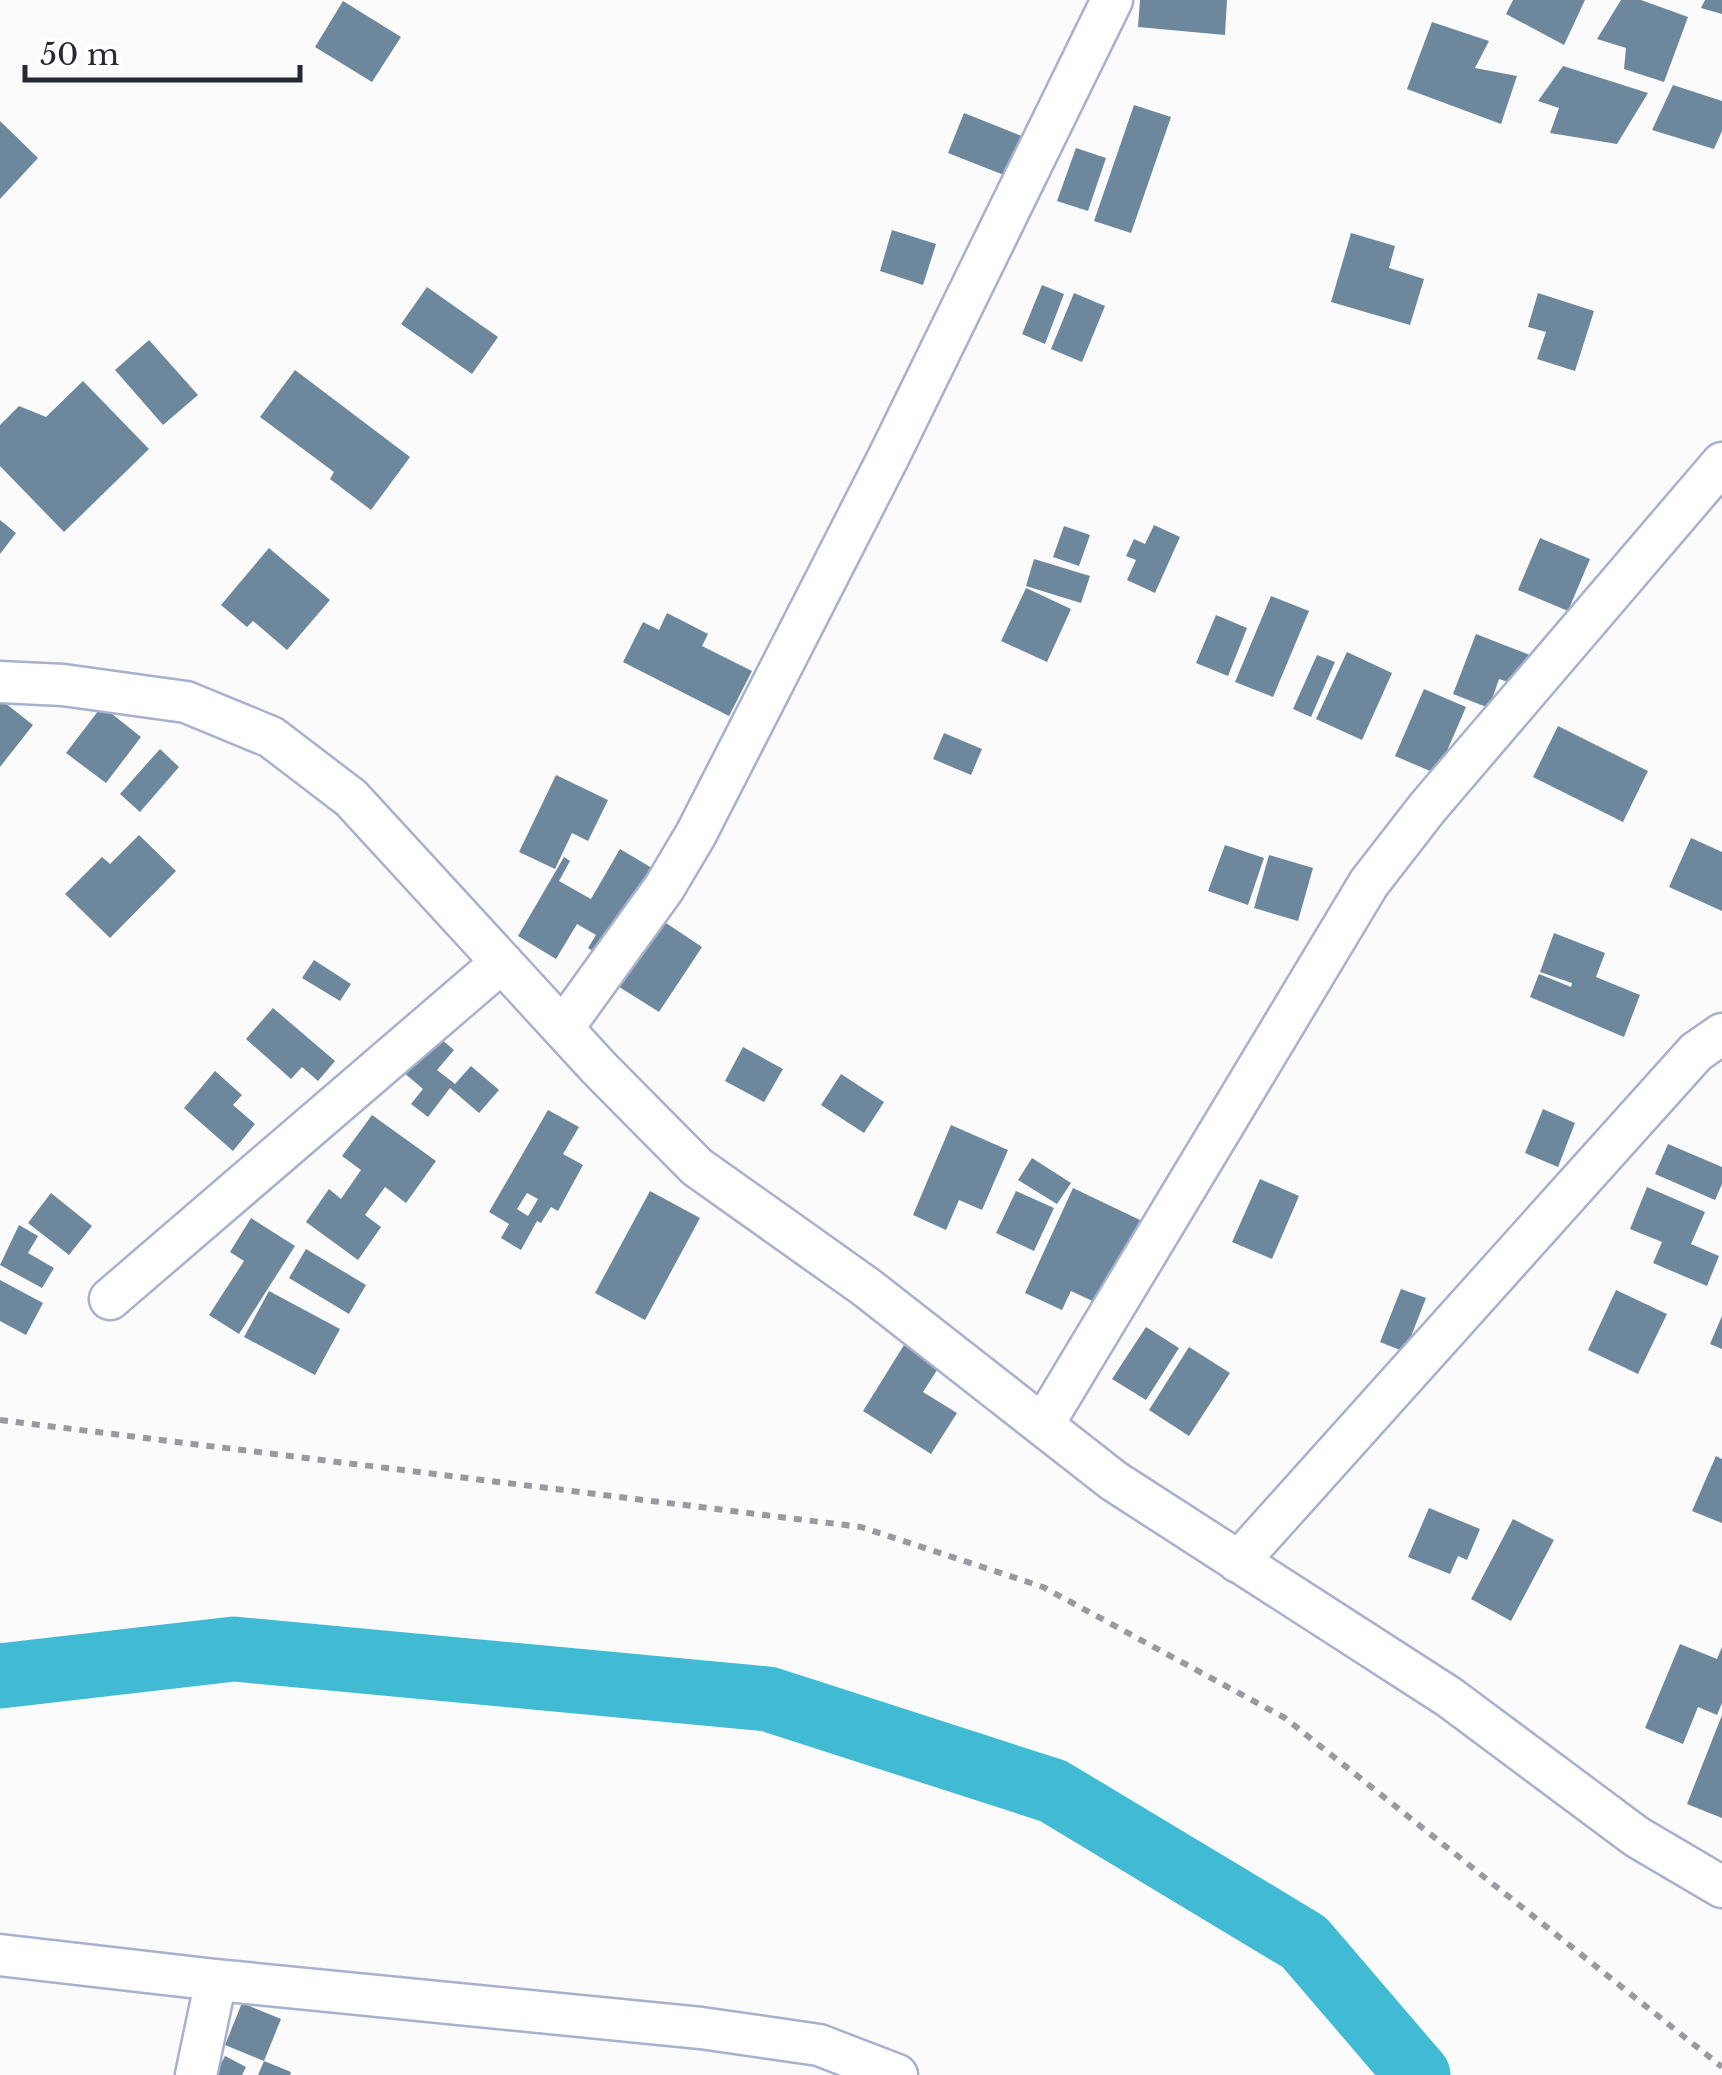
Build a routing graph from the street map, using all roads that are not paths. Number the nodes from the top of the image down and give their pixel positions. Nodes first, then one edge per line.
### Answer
1 (1112, 0) edge
2 (1722, 463) edge
3 (0, 682) edge
4 (502, 962) junction
5 (563, 1028) junction
6 (1722, 1034) edge
7 (110, 1299) dead end
8 (1043, 1425) junction
9 (1238, 1562) junction
10 (1722, 1886) edge
11 (0, 1955) edge
12 (216, 1980) junction
13 (196, 2075) edge
14 (897, 2075) edge

1 - 5 street
2 - 8 street
3 - 4 street
4 - 5 street
4 - 7 street
5 - 8 street
6 - 9 street
8 - 9 street
9 - 10 street
11 - 12 street
12 - 13 street
12 - 14 street

